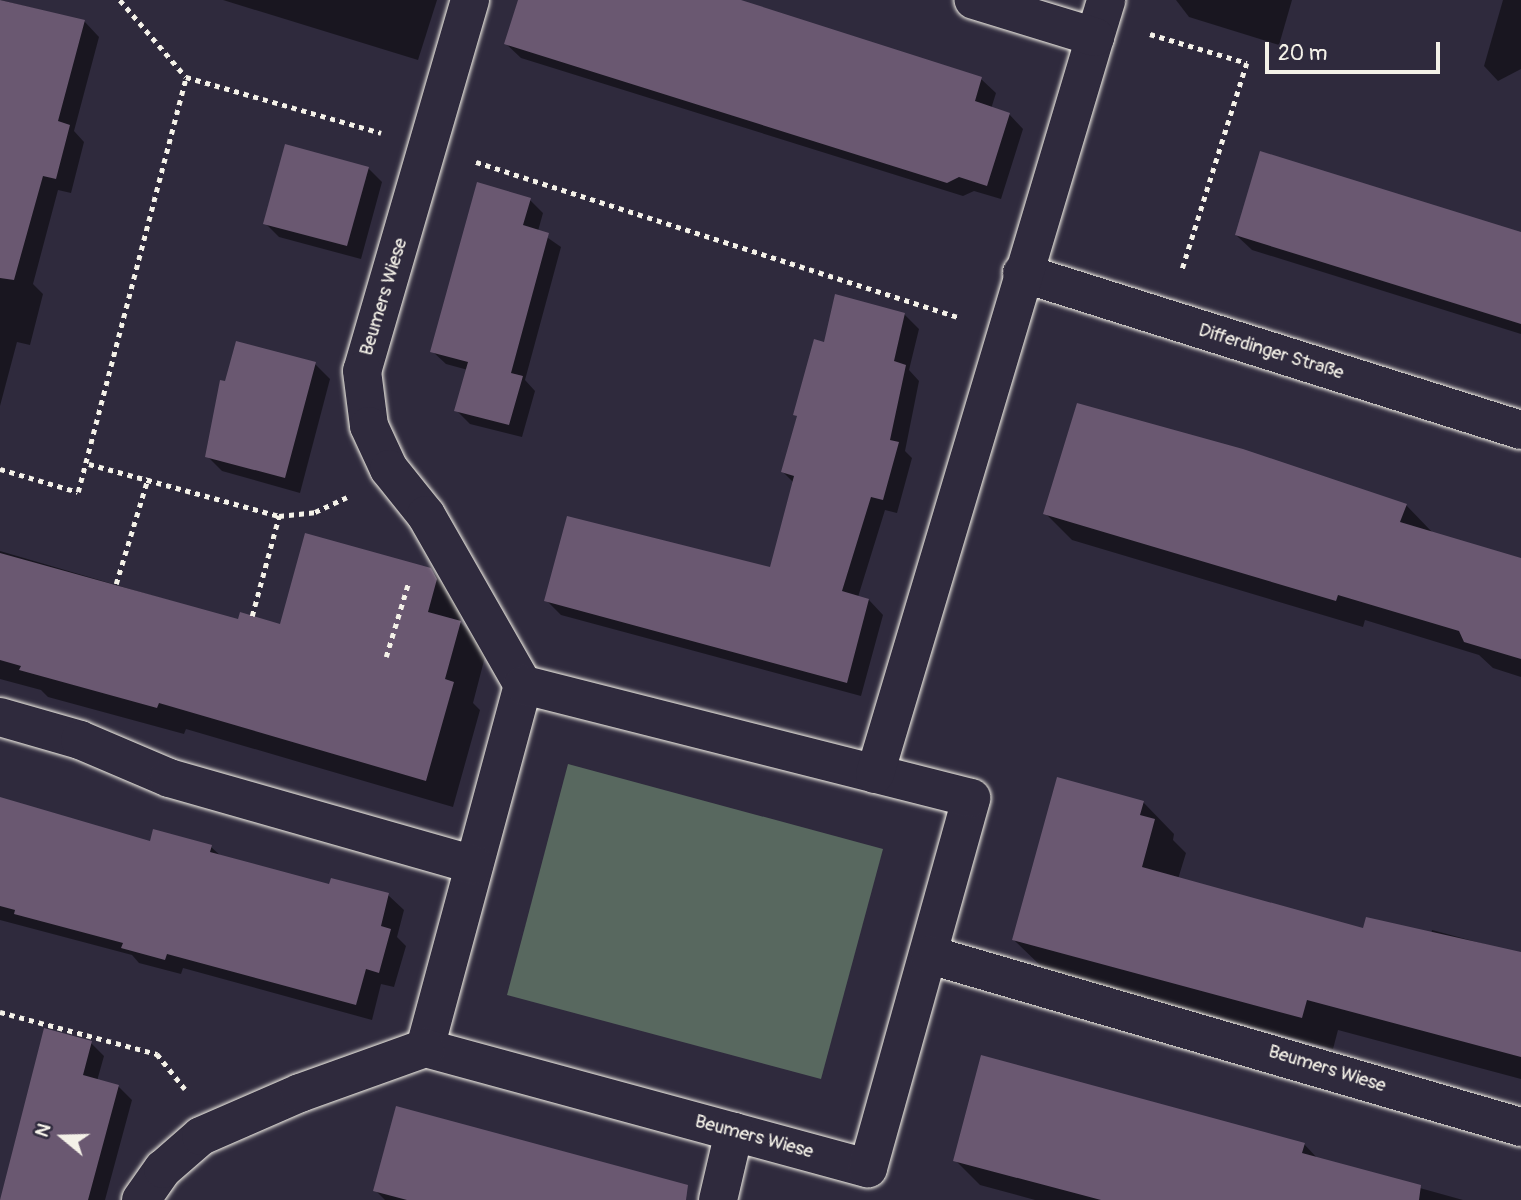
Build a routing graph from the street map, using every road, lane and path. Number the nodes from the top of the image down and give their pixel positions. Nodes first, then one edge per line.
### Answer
1 (120, 0) edge
2 (470, 0) edge
3 (974, 0) edge
4 (1100, 19) edge
5 (186, 77) junction
6 (427, 147) junction
7 (1022, 273) junction
8 (1167, 319) junction
9 (1003, 332) junction
10 (1521, 430) edge
11 (89, 464) junction
12 (389, 470) junction
13 (1, 472) edge
14 (148, 478) junction
15 (279, 516) junction
16 (116, 584) dead end
17 (252, 616) dead end
18 (523, 685) junction
19 (0, 718) edge
20 (875, 774) junction
21 (474, 865) junction
22 (930, 955) junction
23 (0, 1012) edge
24 (425, 1048) junction
25 (1521, 1127) edge
26 (734, 1132) junction
27 (201, 1136) junction
28 (141, 1200) edge
29 (718, 1200) edge

1 - 5 path
2 - 6 street, Beumers Wiese
3 - 4 street
4 - 7 street
4 - 8 path
5 - 6 path
5 - 11 path
6 - 9 path
6 - 12 street, Beumers Wiese
7 - 8 street, Differdinger Straße
7 - 9 street
8 - 10 street, Differdinger Straße
9 - 20 street
11 - 13 path
11 - 14 path
12 - 15 path
12 - 18 street, Beumers Wiese
14 - 15 path
14 - 16 path
15 - 17 path
18 - 20 street, Beumers Wiese
18 - 21 street
19 - 21 street
20 - 22 street, Beumers Wiese
21 - 24 street
22 - 25 street, Beumers Wiese
22 - 26 street, Beumers Wiese
23 - 27 path
24 - 26 street, Beumers Wiese
24 - 27 street
26 - 29 street
27 - 28 street

